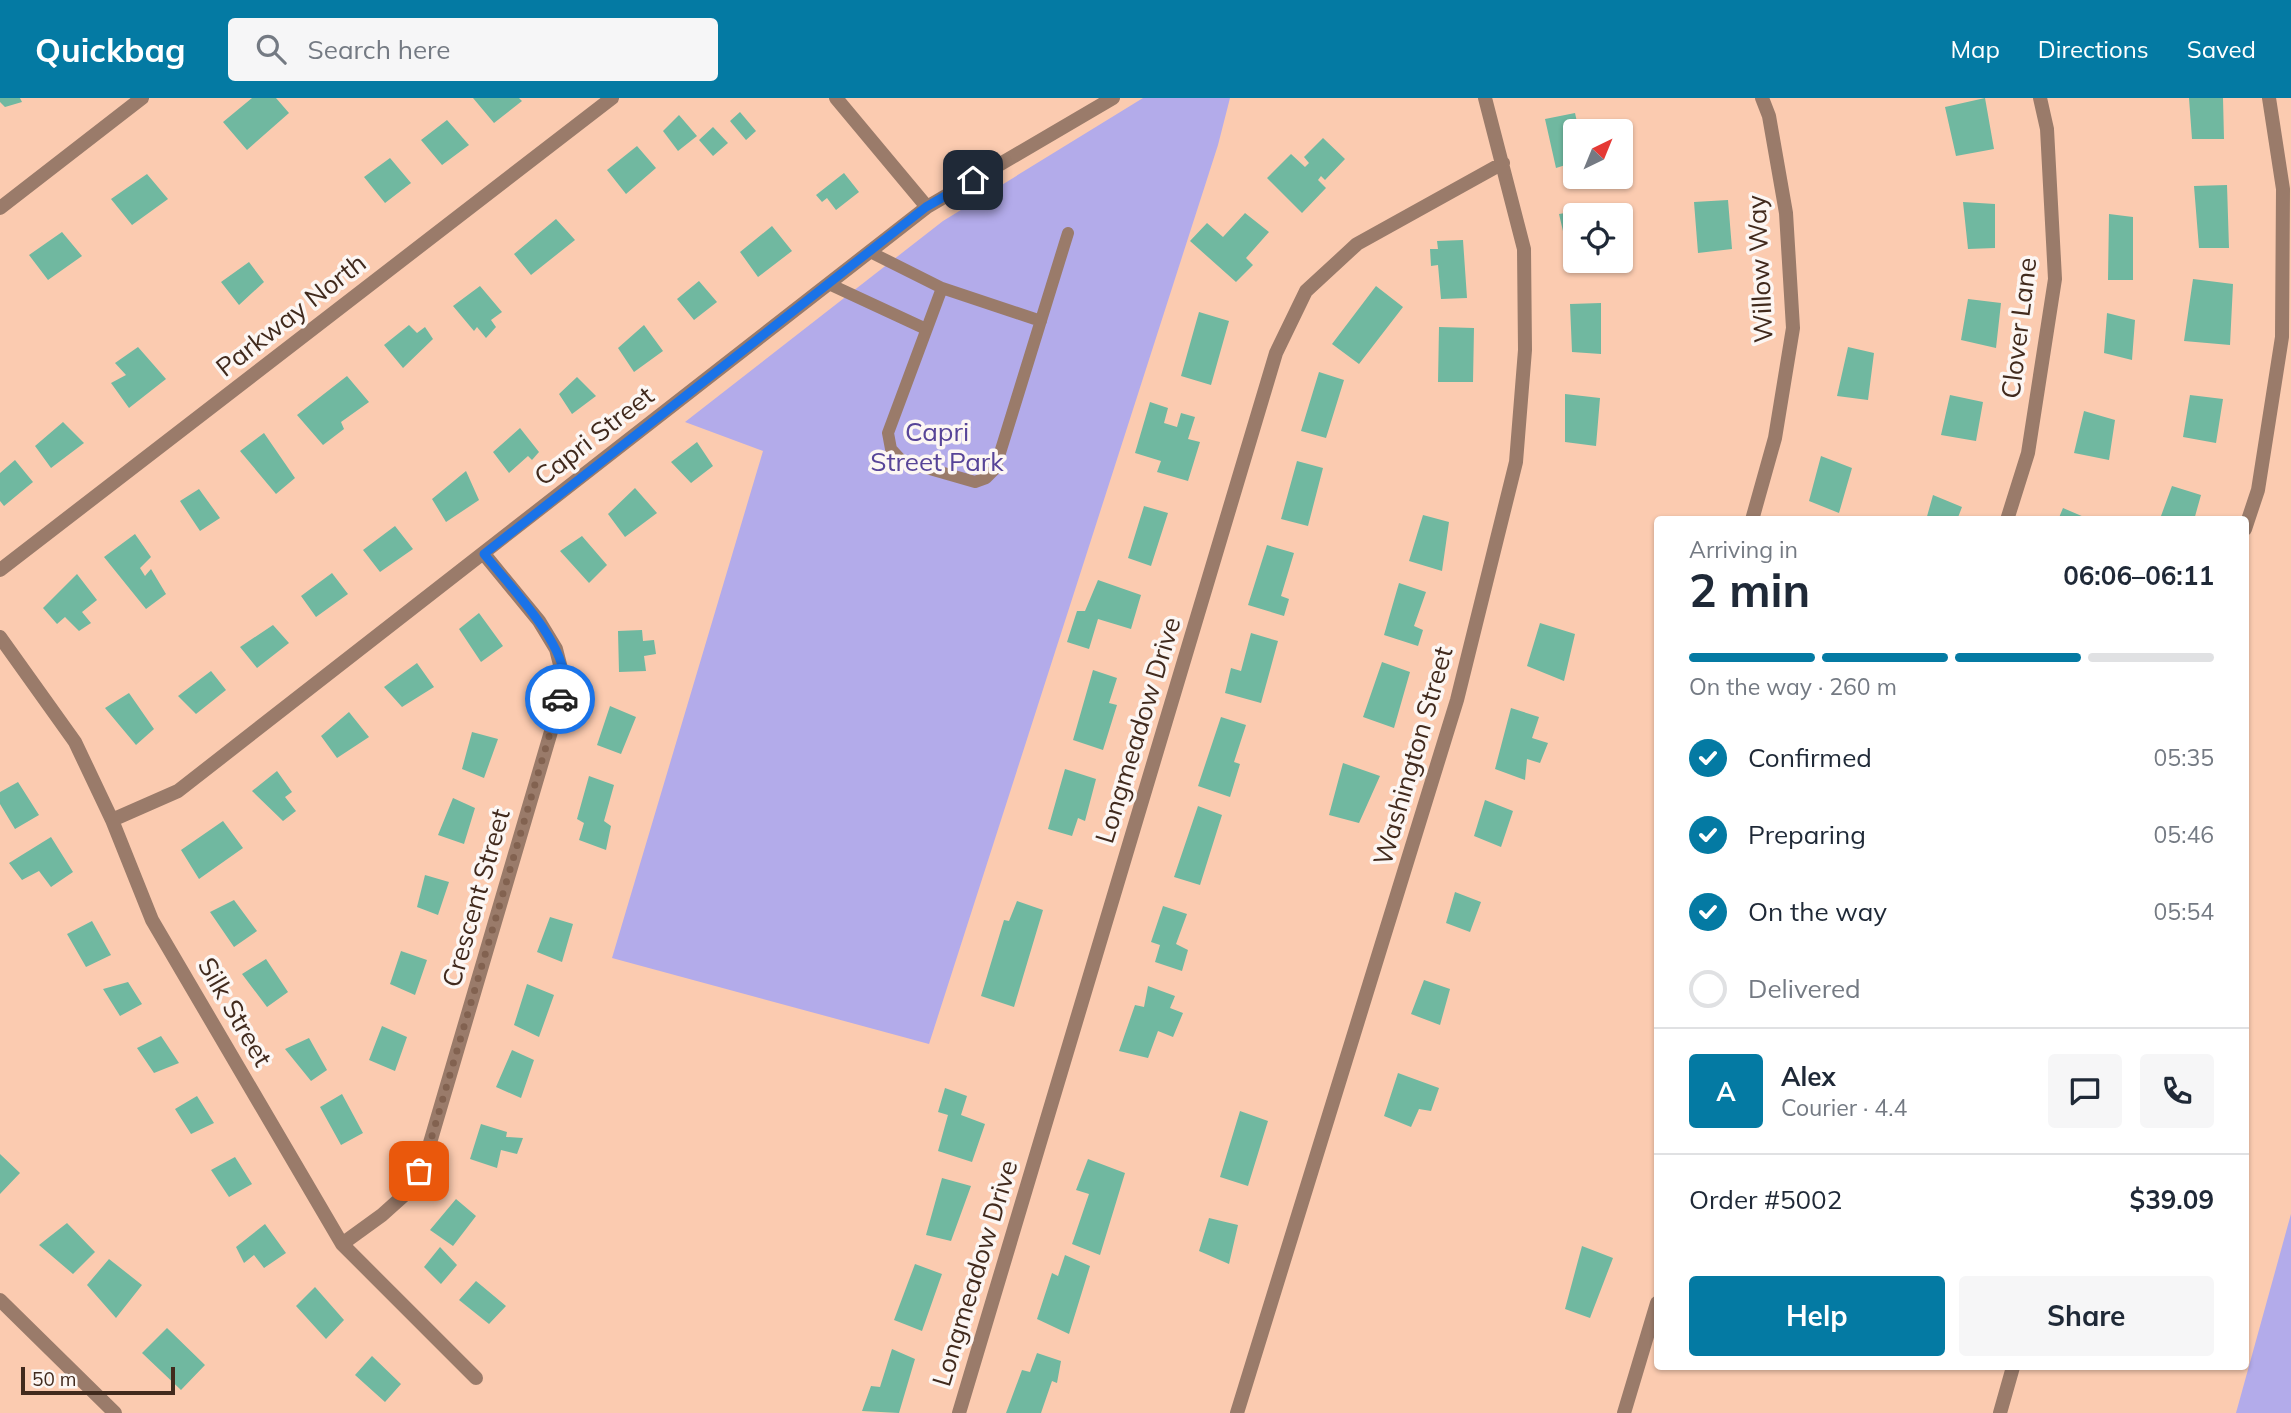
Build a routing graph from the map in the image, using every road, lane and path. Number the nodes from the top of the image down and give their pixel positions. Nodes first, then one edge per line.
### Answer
1 (142, 98) edge
2 (612, 98) edge
3 (836, 98) edge
4 (1113, 98) edge
5 (1485, 98) edge
6 (1762, 98) edge
7 (2040, 98) edge
8 (2269, 98) edge
9 (1503, 163) junction
10 (2287, 189) edge
11 (926, 207) junction
12 (0, 208) edge
13 (1068, 233) dead end
14 (870, 252) junction
15 (829, 284) junction
16 (942, 288) junction
17 (1041, 321) junction
18 (926, 329) junction
19 (1753, 516) edge
20 (2008, 516) edge
21 (2249, 517) edge
22 (484, 554) junction
23 (0, 570) edge
24 (0, 637) edge
25 (112, 820) junction
26 (342, 1244) junction
27 (0, 1300) edge
28 (1654, 1313) edge
29 (2012, 1370) edge
30 (476, 1378) dead end
31 (115, 1413) edge
32 (959, 1413) edge
33 (1237, 1413) edge
34 (1625, 1413) edge
35 (2000, 1413) edge

1 - 12 street
2 - 23 street, Parkway North
3 - 11 street
4 - 11 street, Capri Street
5 - 9 street, Washington Street
6 - 19 street, Willow Way
7 - 20 street, Clover Lane
8 - 10 street
9 - 32 street, Longmeadow Drive
9 - 33 street, Washington Street
10 - 21 street
11 - 14 street, Capri Street
13 - 17 lane
14 - 15 street, Capri Street
14 - 16 lane
15 - 18 lane
15 - 22 street, Capri Street
16 - 17 lane
16 - 18 lane
17 - 18 lane
22 - 25 street, Capri Street
22 - 26 street, Crescent Street
24 - 25 street, Silk Street
25 - 26 street, Silk Street
26 - 30 street, Silk Street
27 - 31 street
28 - 34 street
29 - 35 street

